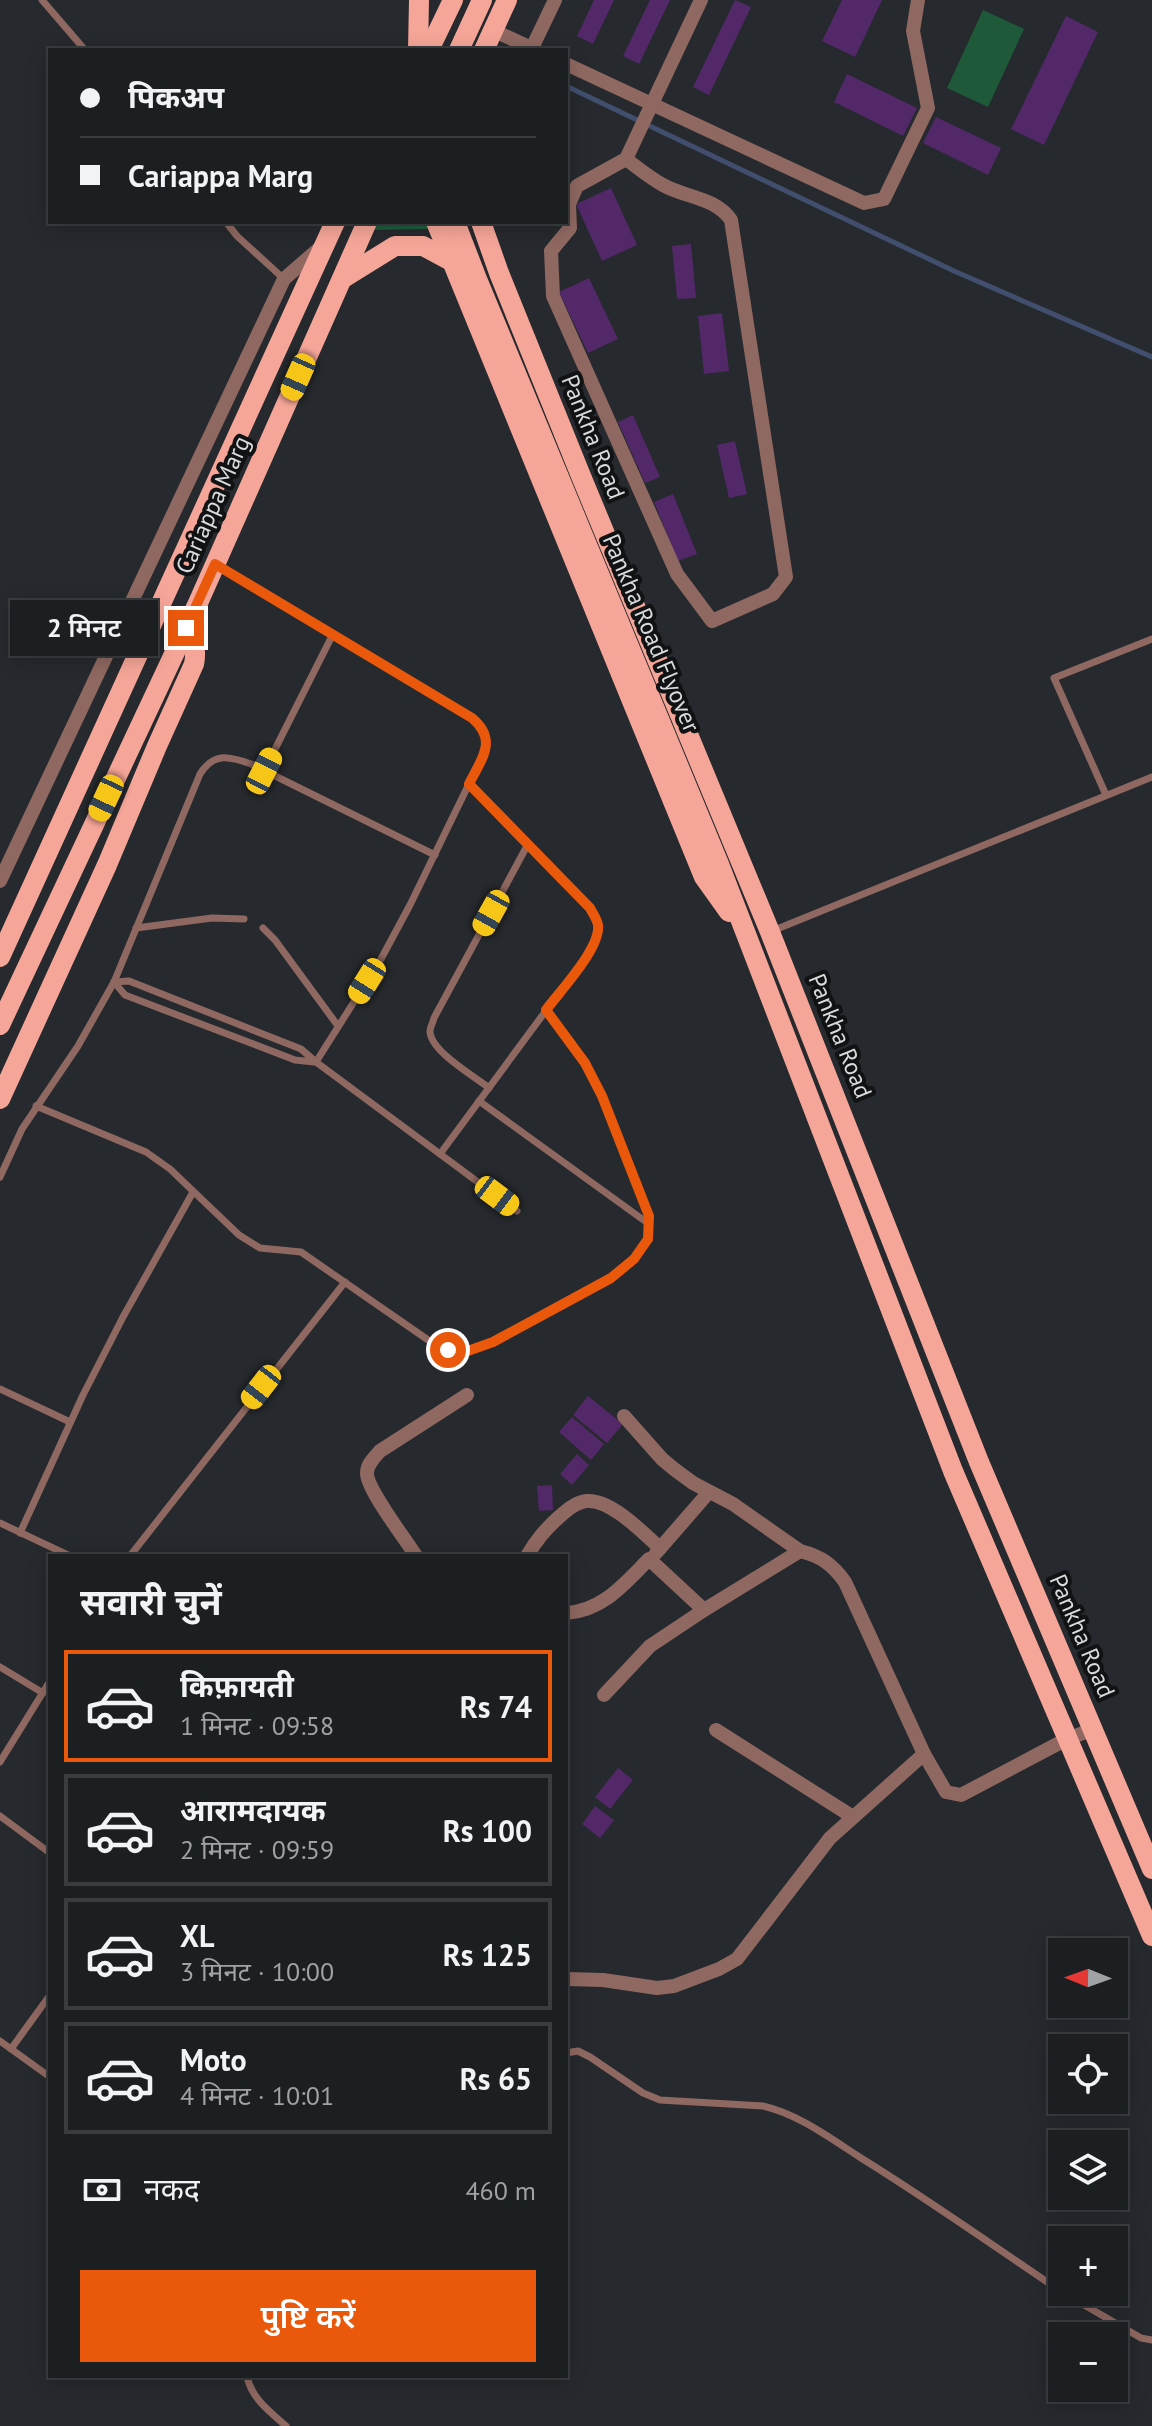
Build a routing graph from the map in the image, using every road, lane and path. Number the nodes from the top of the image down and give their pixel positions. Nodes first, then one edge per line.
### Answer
1 (42, 0) edge
2 (419, 0) edge
3 (453, 0) edge
4 (482, 0) edge
5 (507, 0) edge
6 (555, 0) edge
7 (701, 0) edge
8 (918, 0) edge
9 (472, 21) junction
10 (492, 30) junction
11 (83, 48) edge
12 (418, 48) edge
13 (430, 48) edge
14 (460, 48) edge
15 (485, 48) edge
16 (532, 48) edge
17 (534, 48) edge
18 (568, 65) edge
19 (652, 103) junction
20 (626, 159) junction
21 (228, 224) edge
22 (334, 224) edge
23 (366, 224) edge
24 (437, 224) edge
25 (456, 224) edge
26 (482, 224) edge
27 (323, 245) junction
28 (451, 261) junction
29 (345, 277) junction
30 (284, 279) junction
31 (215, 564) junction
32 (186, 628) junction
33 (333, 634) junction
34 (1152, 639) edge
35 (264, 771) junction
36 (1152, 777) edge
37 (469, 784) junction
38 (1106, 795) junction
39 (528, 844) junction
40 (435, 855) junction
41 (0, 881) edge
42 (244, 919) dead end
43 (136, 928) junction
44 (263, 928) dead end
45 (744, 931) junction
46 (770, 932) junction
47 (0, 957) edge
48 (114, 982) junction
49 (546, 1010) junction
50 (0, 1025) edge
51 (338, 1026) junction
52 (316, 1062) junction
53 (489, 1088) junction
54 (0, 1099) edge
55 (479, 1101) junction
56 (36, 1106) junction
57 (440, 1154) junction
58 (0, 1177) edge
59 (193, 1192) junction
60 (517, 1211) dead end
61 (649, 1224) junction
62 (345, 1282) junction
63 (0, 1389) edge
64 (467, 1395) dead end
65 (624, 1416) dead end
66 (70, 1422) junction
67 (709, 1492) junction
68 (0, 1523) edge
69 (20, 1533) junction
70 (800, 1551) junction
71 (66, 1554) edge
72 (132, 1554) edge
73 (415, 1554) edge
74 (528, 1554) edge
75 (655, 1554) junction
76 (704, 1610) junction
77 (568, 1613) edge
78 (0, 1667) edge
79 (48, 1684) edge
80 (43, 1693) junction
81 (604, 1695) dead end
82 (1094, 1729) junction
83 (716, 1730) dead end
84 (1067, 1739) junction
85 (924, 1754) junction
86 (0, 1762) edge
87 (0, 1816) edge
88 (853, 1817) junction
89 (48, 1852) edge
90 (1152, 1869) edge
91 (1152, 1936) edge
92 (568, 1979) edge
93 (48, 1998) edge
94 (0, 2041) edge
95 (11, 2049) junction
96 (568, 2053) edge
97 (48, 2076) edge
98 (1048, 2282) edge
99 (1086, 2306) edge
100 (1152, 2340) edge
101 (248, 2378) edge
102 (286, 2426) edge

1 - 11 lane
2 - 12 main road
3 - 13 main road
4 - 9 main road
5 - 10 main road
6 - 17 street
7 - 19 street
8 - 19 street
9 - 10 main road
9 - 14 main road
10 - 15 main road
10 - 16 street
18 - 19 street
19 - 20 street
20 - 20 street
21 - 30 lane
22 - 27 main road, Cariappa Marg
23 - 29 main road, Cariappa Marg
24 - 28 main road
25 - 45 main road, Pankha Road Flyover
26 - 46 main road, Pankha Road
27 - 30 street
27 - 47 main road, Cariappa Marg
28 - 29 main road
28 - 45 main road
29 - 31 main road, Cariappa Marg
30 - 41 street
31 - 32 main road, Cariappa Marg
31 - 33 lane
32 - 50 main road, Cariappa Marg
32 - 54 main road
33 - 35 lane
33 - 37 lane
34 - 38 lane
35 - 40 lane
35 - 43 lane
36 - 38 lane
37 - 39 lane
37 - 40 lane
38 - 46 lane
39 - 49 lane
39 - 53 lane
40 - 51 lane
42 - 43 lane
43 - 48 lane
44 - 51 lane
45 - 84 main road
46 - 82 main road, Pankha Road
48 - 52 lane
48 - 52 lane
48 - 56 lane
49 - 53 lane
49 - 61 lane
51 - 52 lane
52 - 57 lane
53 - 55 lane
55 - 57 lane
55 - 61 lane
56 - 58 lane
56 - 59 lane
57 - 60 lane
59 - 62 lane
59 - 66 lane
61 - 62 lane
62 - 72 lane
63 - 66 lane
64 - 73 street
65 - 67 street
66 - 69 lane
67 - 70 street
67 - 75 street
68 - 69 lane
69 - 71 lane
70 - 76 street
70 - 85 street
74 - 75 street
75 - 76 street
75 - 77 street
76 - 81 street
78 - 80 lane
79 - 80 lane
80 - 86 lane
82 - 84 street
82 - 90 main road, Pankha Road
83 - 88 street
84 - 85 street
84 - 91 main road
85 - 88 street
87 - 89 lane
88 - 92 street
93 - 95 lane
94 - 95 lane
95 - 97 lane
96 - 98 lane
99 - 100 lane
101 - 102 lane

